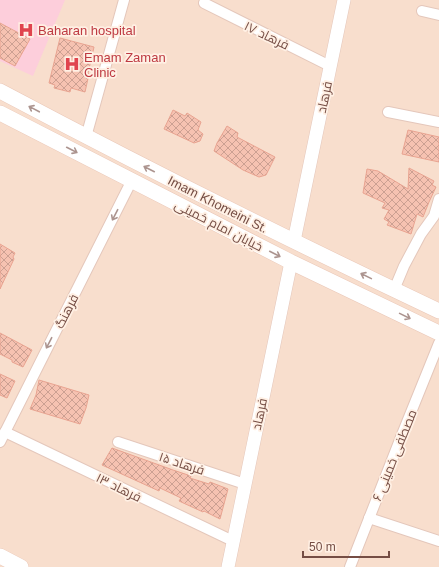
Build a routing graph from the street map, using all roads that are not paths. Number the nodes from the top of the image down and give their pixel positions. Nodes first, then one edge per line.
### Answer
1 (124, 0) edge
2 (341, 1) edge
3 (204, 4) dead end
4 (422, 11) dead end
5 (439, 15) edge
6 (330, 66) junction
7 (0, 91) edge
8 (388, 112) dead end
9 (0, 113) edge
10 (439, 122) edge
11 (86, 137) junction
12 (132, 180) junction
13 (439, 199) edge
14 (294, 241) junction
15 (291, 262) junction
16 (394, 290) junction
17 (439, 311) edge
18 (439, 333) edge
19 (439, 343) edge
20 (5, 432) junction
21 (0, 442) edge
22 (118, 442) dead end
23 (245, 484) junction
24 (369, 518) junction
25 (439, 540) edge
26 (233, 541) junction
27 (0, 556) edge
28 (21, 567) edge
29 (228, 567) edge
30 (350, 567) edge

1 - 11 street
2 - 6 street, فرهاد
3 - 6 street, فرهاد ۱۷
4 - 5 street
6 - 14 street, فرهاد
11 -> 7 main road, Imam Khomeini St.
8 - 10 street
9 -> 12 main road, خیابان امام خمینی
14 -> 11 main road, Imam Khomeini St.
12 -> 15 main road, خیابان امام خمینی
12 -> 20 street, فرهنگ
13 - 16 street
16 -> 14 main road, Imam Khomeini St.
15 -> 18 main road, خیابان امام خمینی
15 - 23 street, فرهاد
16 - 17 main road, Imam Khomeini St.
19 - 24 street, مصطفی خمینی ۶
20 - 21 street, فرهنگ
20 - 26 street, فرهاد ۱۳
22 - 23 street, فرهاد ۱۵
23 - 26 street, فرهاد
24 - 25 street
24 - 30 street, مصطفی خمینی ۶
26 - 29 street, فرهاد
27 - 28 main road

